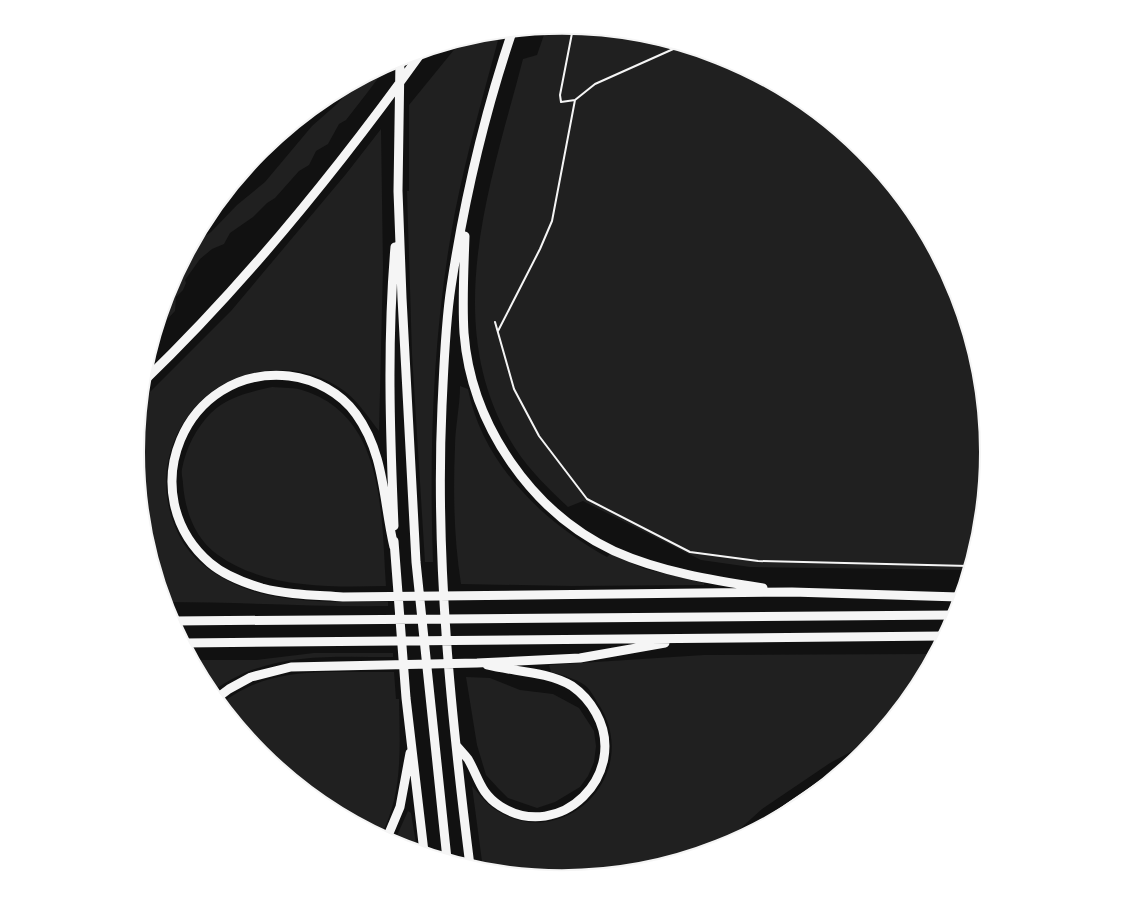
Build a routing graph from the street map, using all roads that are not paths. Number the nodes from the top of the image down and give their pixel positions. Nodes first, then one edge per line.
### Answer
1 (510, 38) edge
2 (416, 60) edge
3 (400, 67) edge
4 (399, 206) junction
5 (466, 206) junction
6 (151, 374) edge
7 (394, 547) junction
8 (792, 592) junction
9 (953, 597) edge
10 (947, 615) edge
11 (179, 621) edge
12 (936, 636) edge
13 (692, 639) junction
14 (190, 642) edge
15 (477, 663) junction
16 (221, 694) edge
17 (456, 744) junction
18 (411, 746) junction
19 (389, 832) edge
20 (423, 847) edge
21 (446, 854) edge
22 (469, 860) edge

1 - 5 highway
2 - 6 highway
3 - 4 highway
4 - 7 highway
4 - 21 highway
5 - 8 highway
5 - 17 highway
7 - 8 highway
7 - 18 highway
8 - 9 highway
10 - 11 highway
12 - 13 highway
13 - 14 highway
13 - 15 highway
15 - 16 highway
15 - 17 highway
17 - 22 highway
18 - 19 highway
18 - 20 highway

